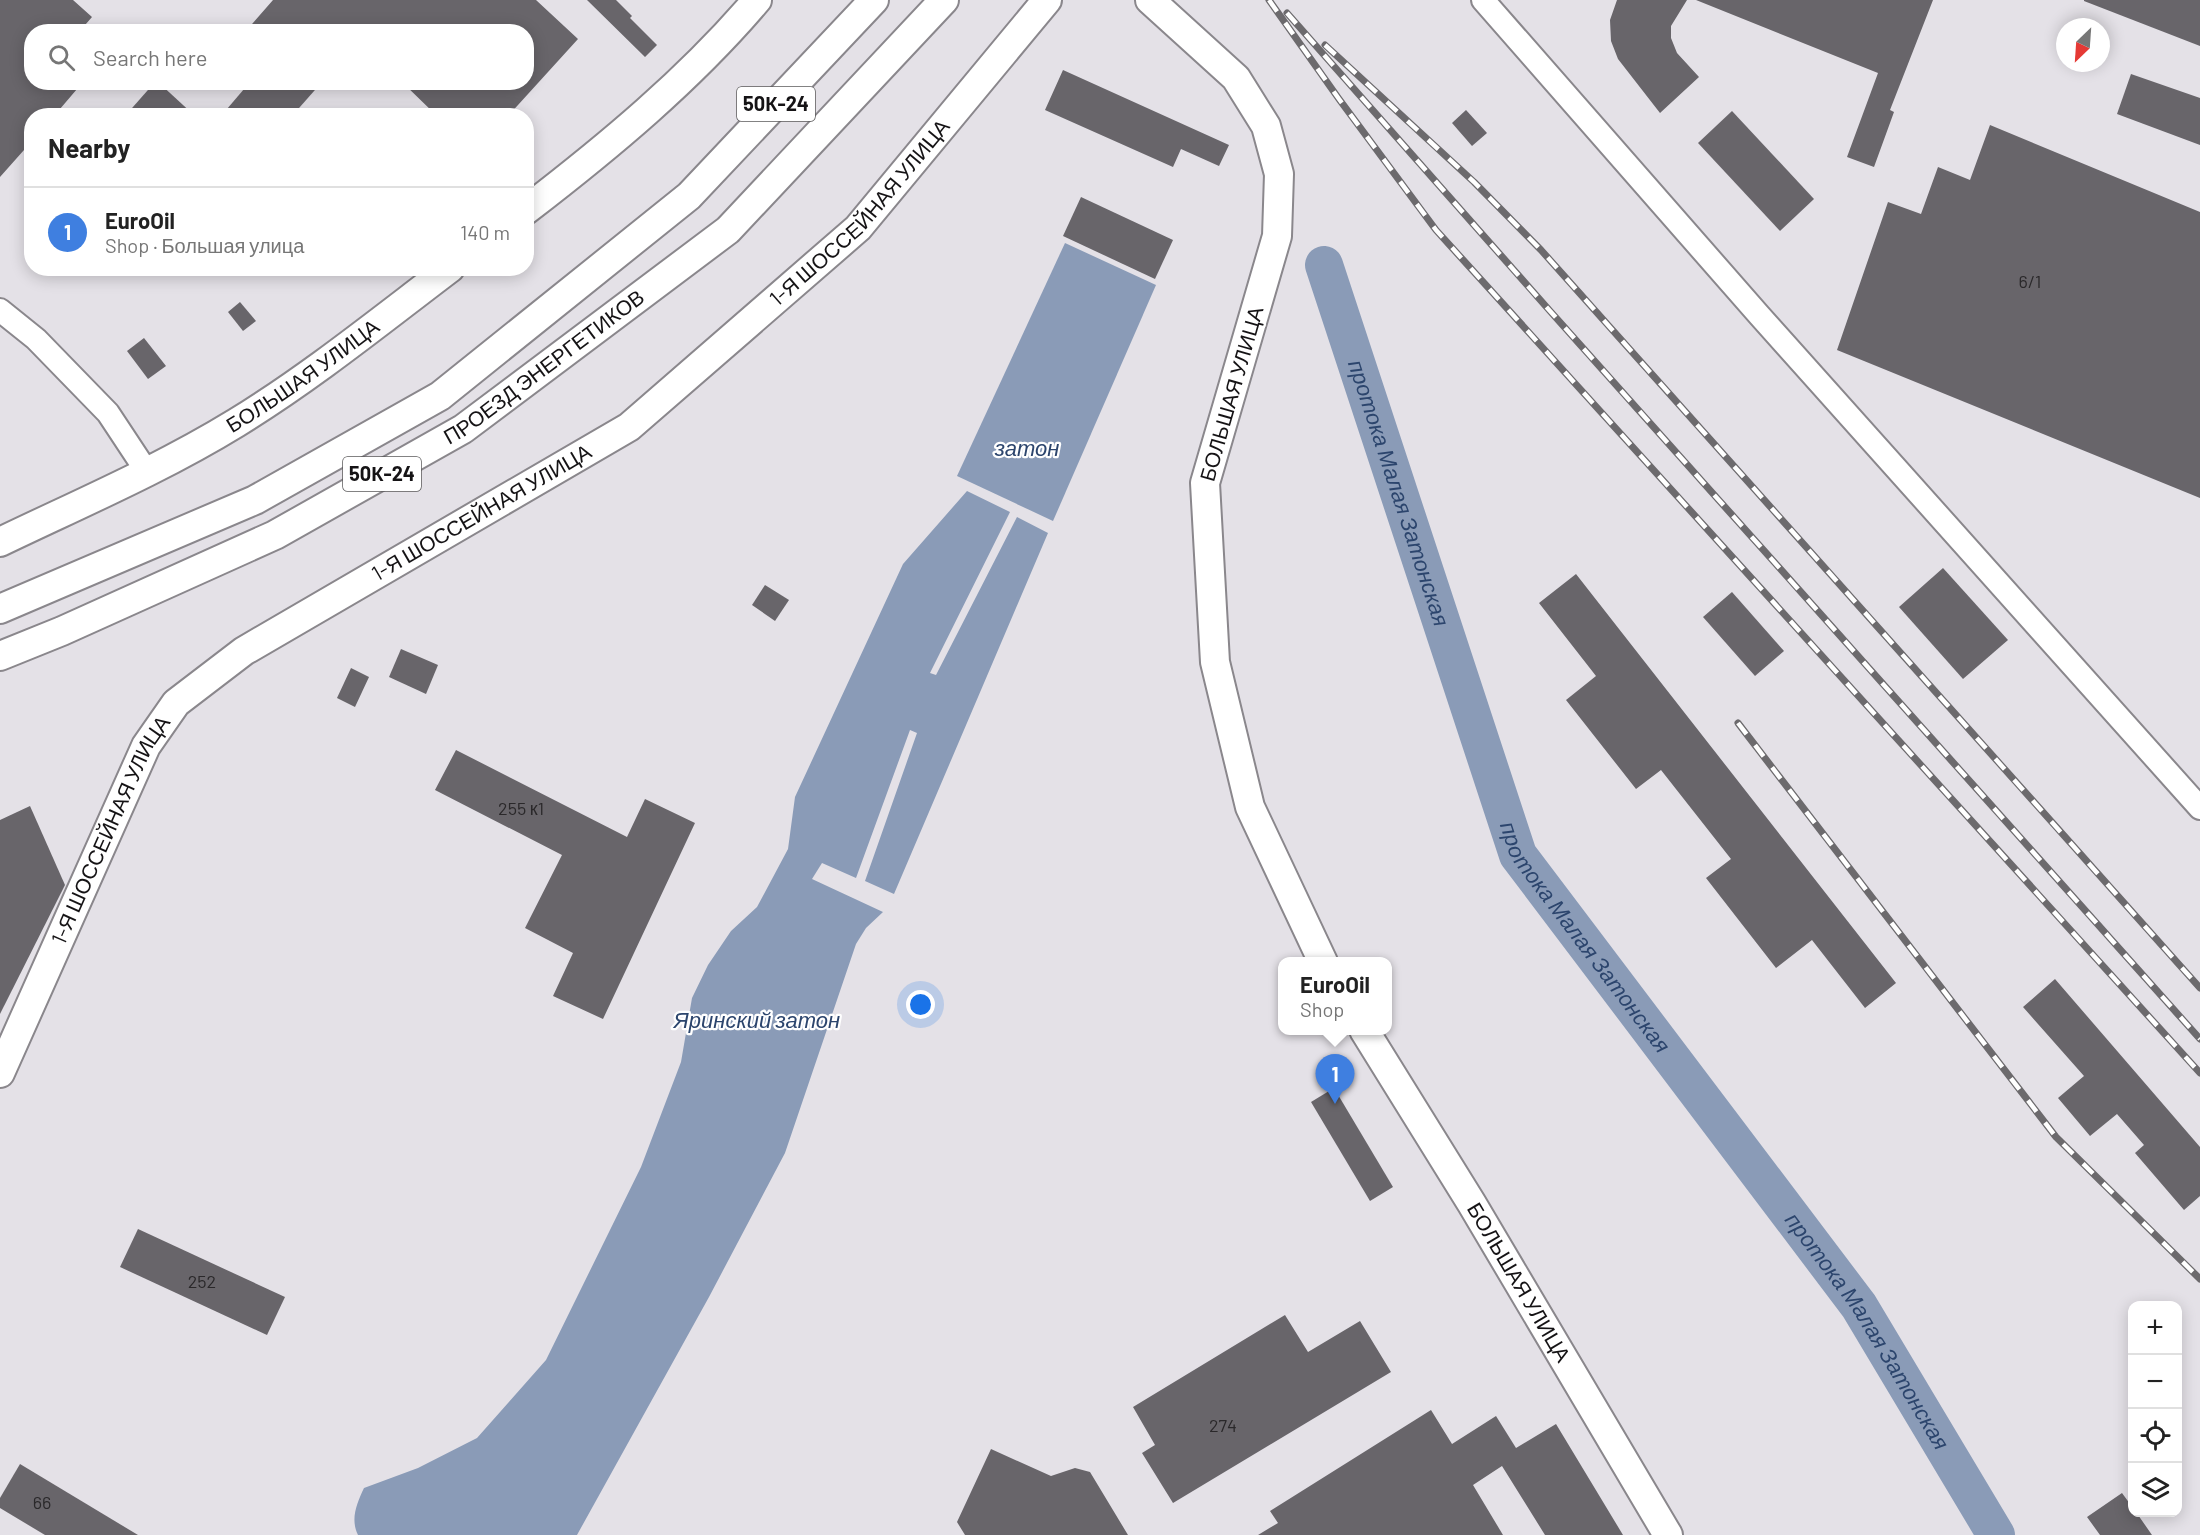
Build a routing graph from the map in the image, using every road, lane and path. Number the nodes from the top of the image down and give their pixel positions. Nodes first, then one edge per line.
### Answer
1 (756, 0) edge
2 (944, 0) edge
3 (1047, 0) edge
4 (1150, 0) edge
5 (1483, 0) edge
6 (868, 6) edge
7 (534, 204) edge
8 (439, 276) edge
9 (0, 310) edge
10 (147, 472) junction
11 (0, 542) edge
12 (0, 609) edge
13 (0, 656) edge
14 (2200, 808) edge
15 (1321, 957) edge
16 (1367, 1035) edge
17 (0, 1073) edge
18 (1668, 1535) edge

1 - 7 main road
2 - 13 main road, ПРОЕЗД ЭНЕРГЕТИКОВ / 50К-24
3 - 17 main road, 1-Я ШОССЕЙНАЯ УЛИЦА
4 - 15 main road, БОЛЬШАЯ УЛИЦА
5 - 14 street
6 - 12 main road, ПРОЕЗД ЭНЕРГЕТИКОВ / 50К-24
8 - 10 main road, БОЛЬШАЯ УЛИЦА
9 - 10 street
10 - 11 main road, БОЛЬШАЯ УЛИЦА
16 - 18 main road, БОЛЬШАЯ УЛИЦА

